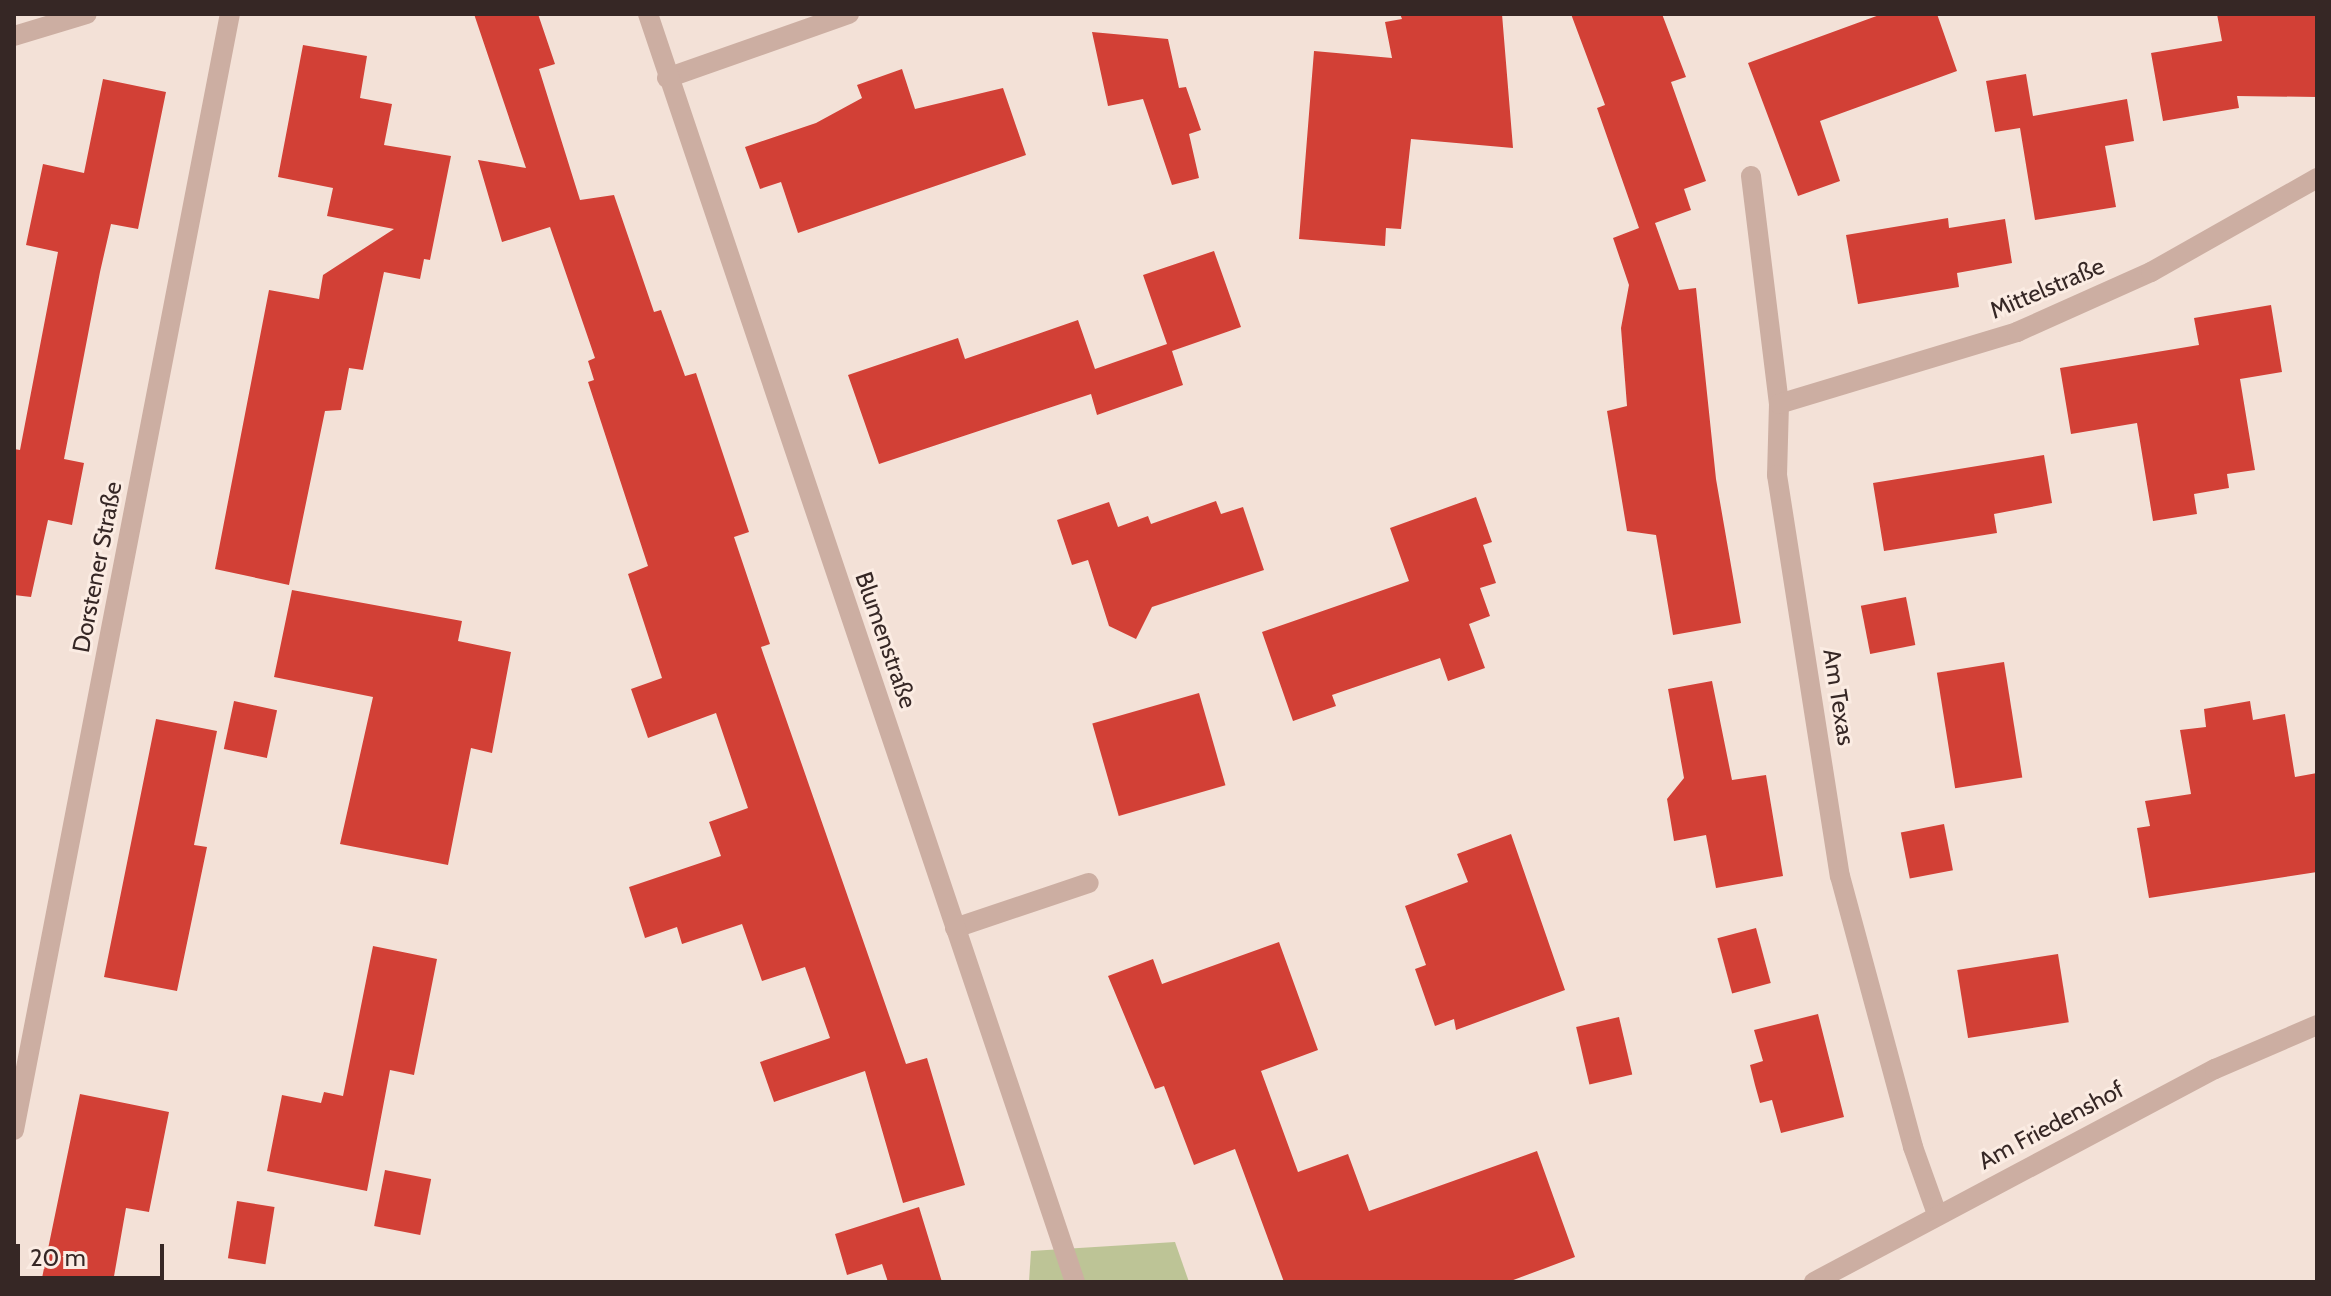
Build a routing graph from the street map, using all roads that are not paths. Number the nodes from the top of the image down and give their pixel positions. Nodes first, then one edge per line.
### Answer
1 (87, 14) edge
2 (230, 14) edge
3 (648, 14) edge
4 (849, 14) edge
5 (14, 36) edge
6 (667, 78) junction
7 (1751, 176) dead end
8 (2317, 178) edge
9 (1779, 404) junction
10 (1089, 883) dead end
11 (955, 928) junction
12 (2317, 1025) edge
13 (14, 1130) edge
14 (1937, 1214) junction
15 (1075, 1282) edge
16 (1814, 1282) edge

1 - 5 street
2 - 13 street, Dorstener Straße
3 - 6 street, Blumenstraße
4 - 6 street
6 - 11 street, Blumenstraße
7 - 9 street, Am Texas
8 - 9 street, Mittelstraße
9 - 14 street, Am Texas
10 - 11 street
11 - 15 street, Blumenstraße
12 - 14 street, Am Friedenshof
14 - 16 street, Am Friedenshof

